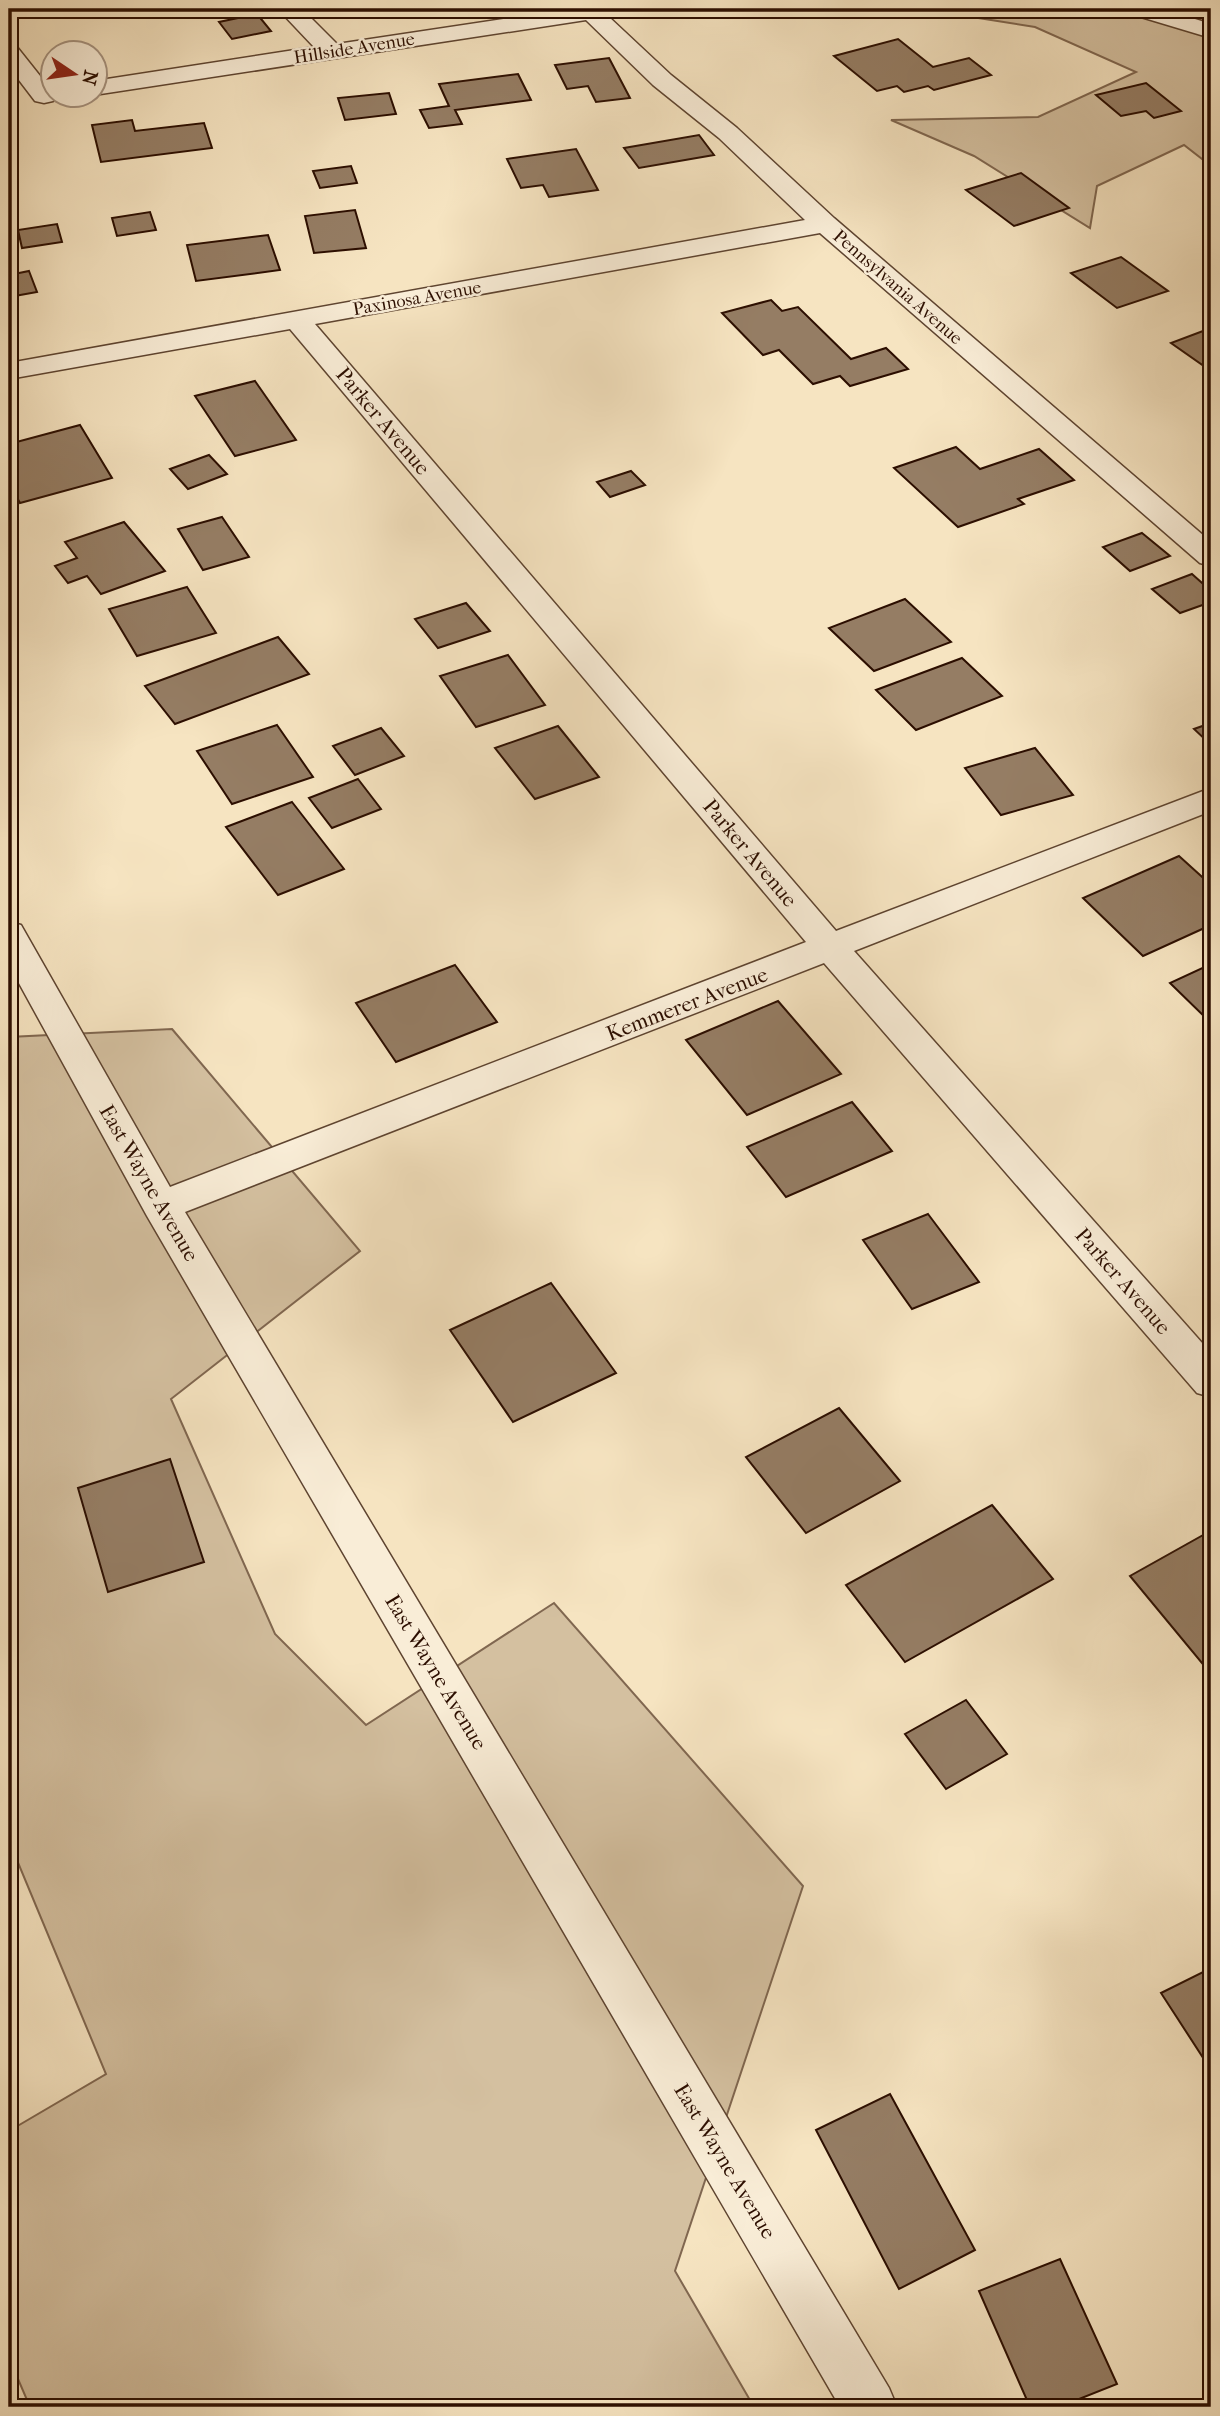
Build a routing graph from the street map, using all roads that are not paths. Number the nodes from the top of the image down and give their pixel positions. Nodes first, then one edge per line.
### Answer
1 (289, 9) edge
2 (1139, 9) edge
3 (597, 10) edge
4 (1211, 31) edge
5 (331, 51) junction
6 (9, 52) edge
7 (108, 86) edge
8 (38, 96) edge
9 (825, 224) junction
10 (296, 319) junction
11 (9, 371) edge
12 (1211, 557) edge
13 (1211, 799) edge
14 (9, 934) edge
15 (831, 948) junction
16 (161, 1206) junction
17 (1211, 1381) edge
18 (870, 2407) edge

1 - 5 street
2 - 4 street
3 - 5 street, Hillside Avenue
3 - 9 street, Pennsylvania Avenue
5 - 7 street, Hillside Avenue
6 - 8 street
9 - 10 street, Paxinosa Avenue
9 - 12 street, Pennsylvania Avenue
10 - 11 street, Paxinosa Avenue
10 - 15 street, Parker Avenue
13 - 15 street, Kemmerer Avenue
14 - 16 street, East Wayne Avenue
15 - 16 street, Kemmerer Avenue
15 - 17 street, Parker Avenue
16 - 18 street, East Wayne Avenue

